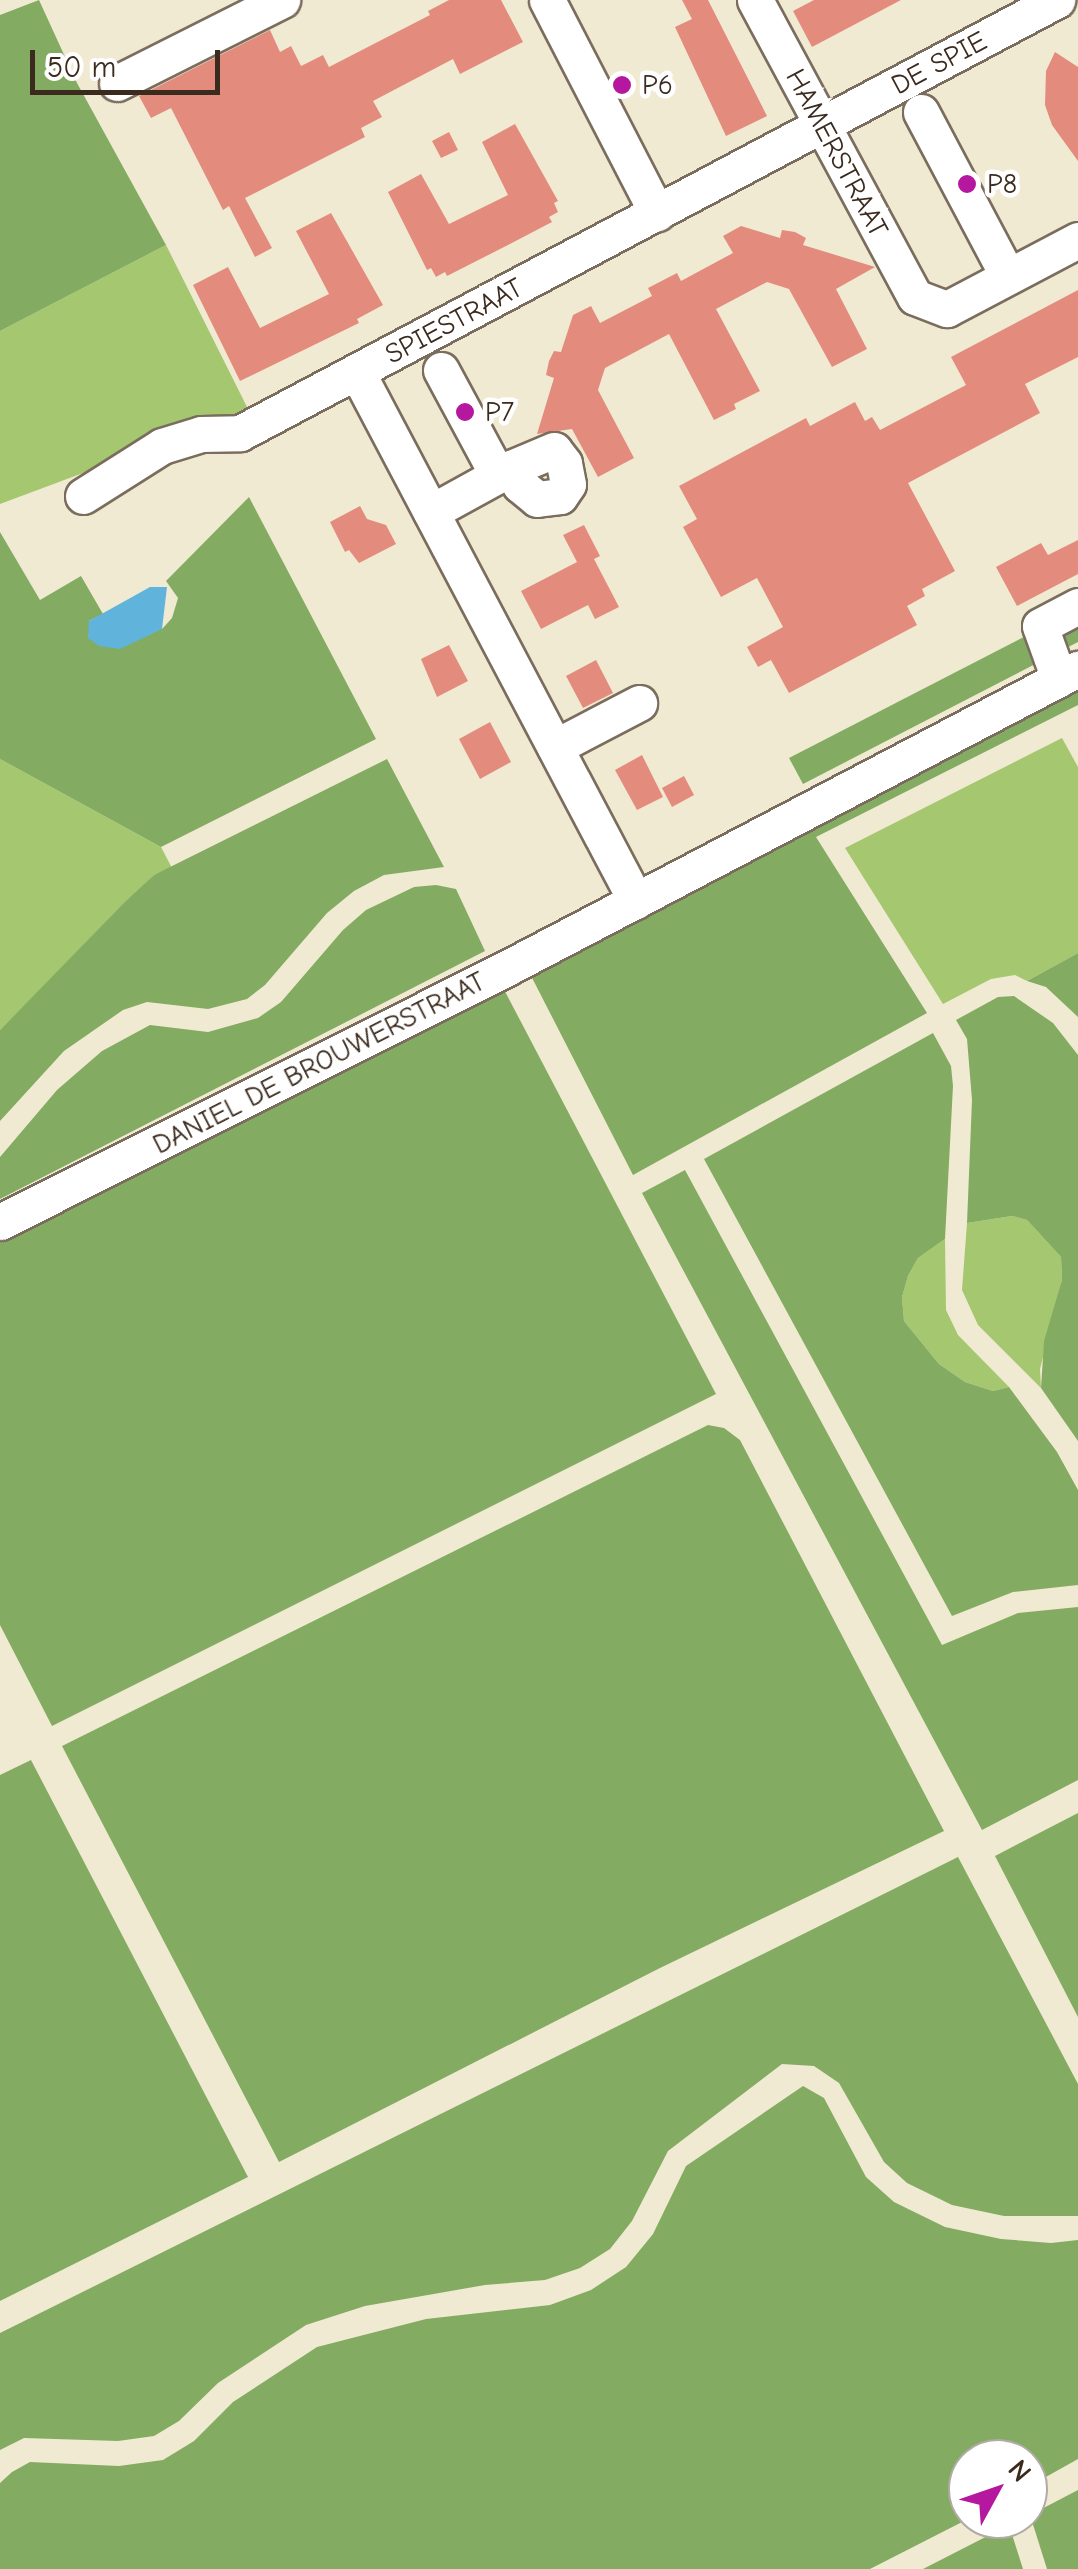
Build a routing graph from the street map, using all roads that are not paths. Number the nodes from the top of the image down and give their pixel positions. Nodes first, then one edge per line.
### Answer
1 (282, 0) edge
2 (547, 0) edge
3 (755, 0) edge
4 (1057, 0) edge
5 (117, 83) dead end
6 (921, 112) dead end
7 (821, 126) junction
8 (658, 213) junction
9 (1078, 240) edge
10 (1008, 276) junction
11 (441, 370) dead end
12 (357, 372) junction
13 (83, 496) dead end
14 (431, 512) junction
15 (1078, 606) edge
16 (1068, 674) edge
17 (639, 703) dead end
18 (554, 747) junction
19 (636, 901) junction
20 (0, 1222) edge

1 - 5 street
2 - 8 street
3 - 7 street, HAMERSTRAAT
4 - 7 street, DE SPIE
6 - 10 street
7 - 8 street, SPIESTRAAT
7 - 10 street, HAMERSTRAAT
8 - 12 street, SPIESTRAAT
9 - 10 street
11 - 14 street
12 - 13 street, SPIESTRAAT
12 - 14 street
14 - 18 street
15 - 16 street
16 - 19 street, DANIEL DE BROUWERSTRAAT
17 - 18 street
18 - 19 street
19 - 20 street, DANIEL DE BROUWERSTRAAT

